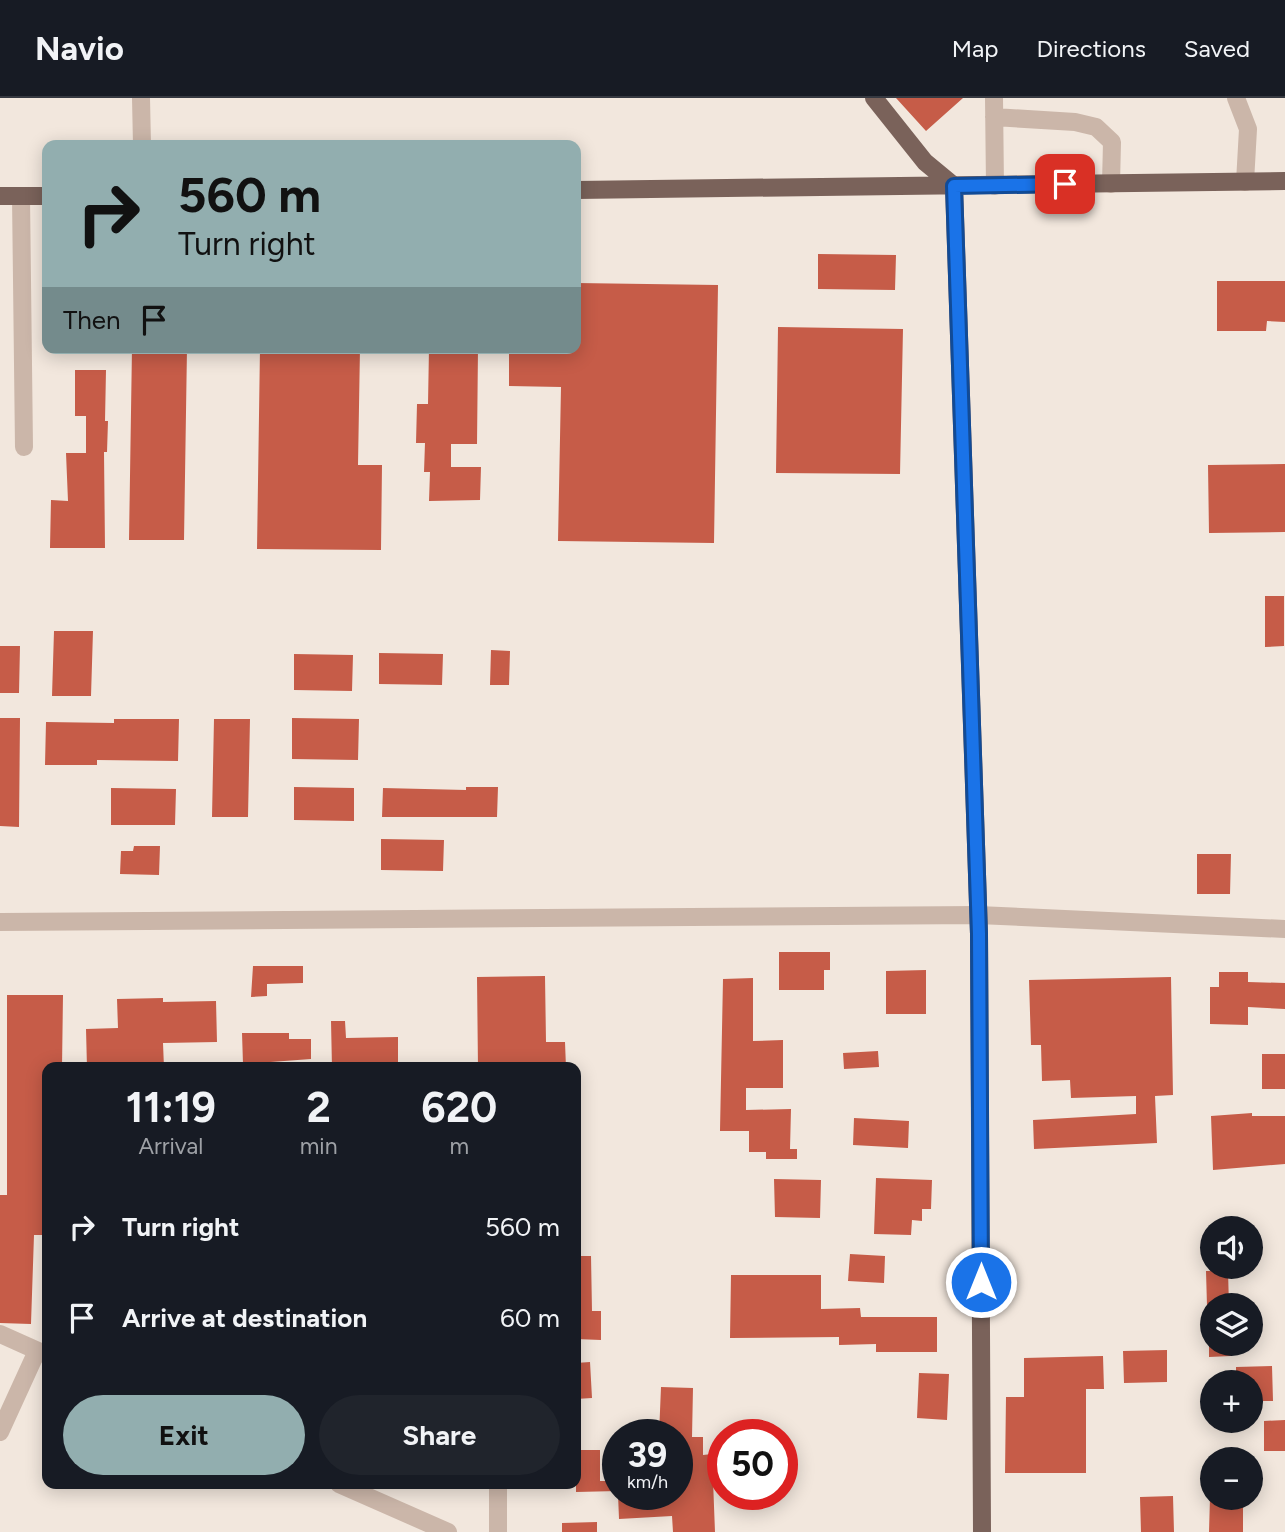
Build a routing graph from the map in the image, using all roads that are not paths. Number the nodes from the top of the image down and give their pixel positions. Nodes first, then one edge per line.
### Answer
1 (141, 98) edge
2 (874, 98) edge
3 (994, 98) edge
4 (1236, 98) edge
5 (994, 117) junction
6 (142, 140) edge
7 (1285, 181) edge
8 (1245, 182) junction
9 (1111, 184) junction
10 (954, 186) junction
11 (995, 186) junction
12 (581, 190) edge
13 (42, 195) edge
14 (0, 196) edge
15 (21, 196) junction
16 (24, 447) dead end
17 (978, 915) junction
18 (0, 922) edge
19 (1285, 929) edge
20 (0, 1334) edge
21 (42, 1353) edge
22 (0, 1432) edge
23 (350, 1489) edge
24 (498, 1489) edge
25 (448, 1532) edge
26 (498, 1532) edge
27 (982, 1532) edge

1 - 6 street
2 - 10 main road
3 - 5 street
4 - 8 street
5 - 9 street
5 - 11 street
7 - 8 main road
8 - 9 main road
9 - 11 main road
10 - 11 main road
10 - 12 main road
10 - 17 main road
13 - 15 main road
14 - 15 main road
15 - 16 street
17 - 18 street
17 - 19 street
17 - 27 main road
20 - 21 street
21 - 22 street
23 - 25 street
24 - 26 street

